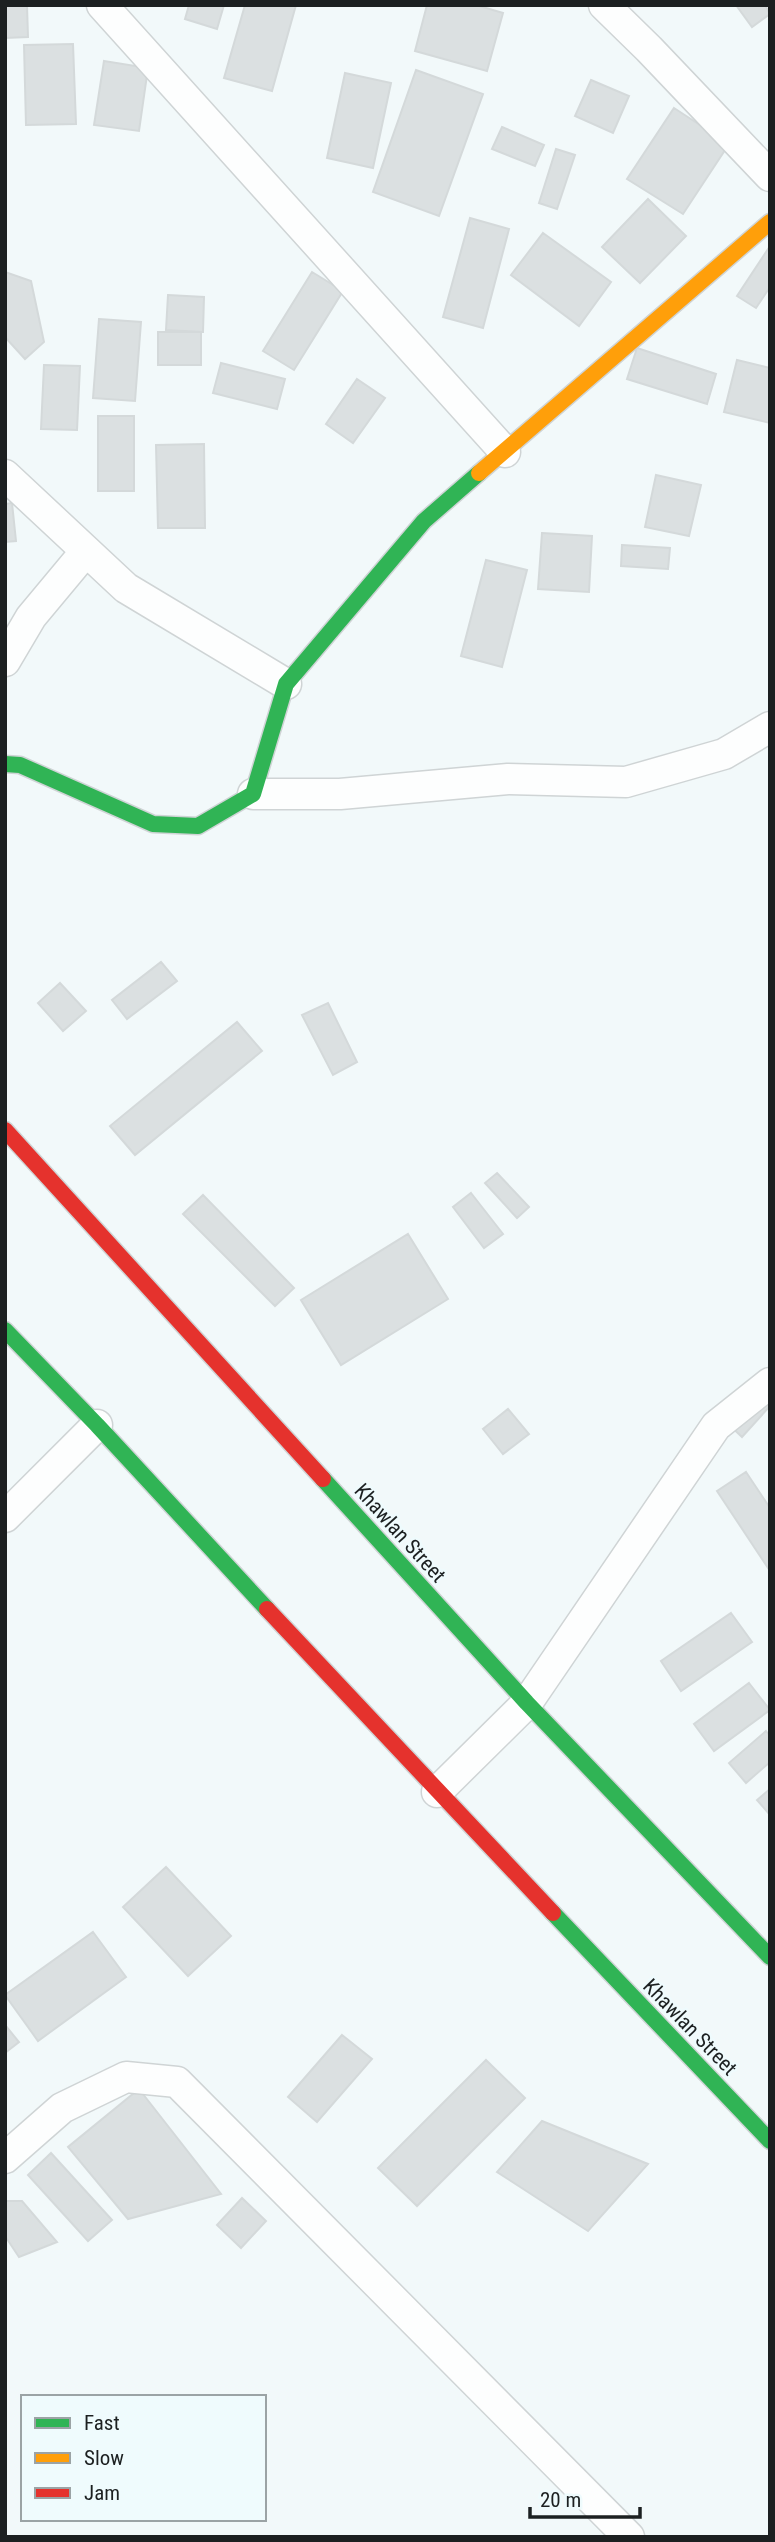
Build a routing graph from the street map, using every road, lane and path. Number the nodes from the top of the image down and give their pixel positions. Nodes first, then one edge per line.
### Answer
1 (102, 5) edge
2 (604, 5) edge
3 (770, 176) edge
4 (770, 222) edge
5 (505, 452) junction
6 (5, 475) edge
7 (86, 551) junction
8 (5, 661) edge
9 (286, 684) junction
10 (770, 727) edge
11 (5, 764) edge
12 (253, 794) junction
13 (5, 1130) edge
14 (5, 1330) edge
15 (770, 1383) edge
16 (97, 1425) junction
17 (5, 1517) edge
18 (527, 1703) junction
19 (437, 1792) junction
20 (770, 1957) edge
21 (770, 2141) edge
22 (5, 2158) edge
23 (629, 2537) edge

1 - 5 street
2 - 3 street
4 - 5 main road
5 - 9 main road
6 - 7 street
7 - 8 street
7 - 9 street
9 - 12 main road
10 - 12 street
11 - 12 main road
13 - 18 main road, Khawlan Street
14 - 16 main road, Khawlan Street
15 - 18 street
16 - 17 street
16 - 19 main road, Khawlan Street
18 - 19 street
18 - 20 main road, Khawlan Street
19 - 21 main road, Khawlan Street
22 - 23 street

